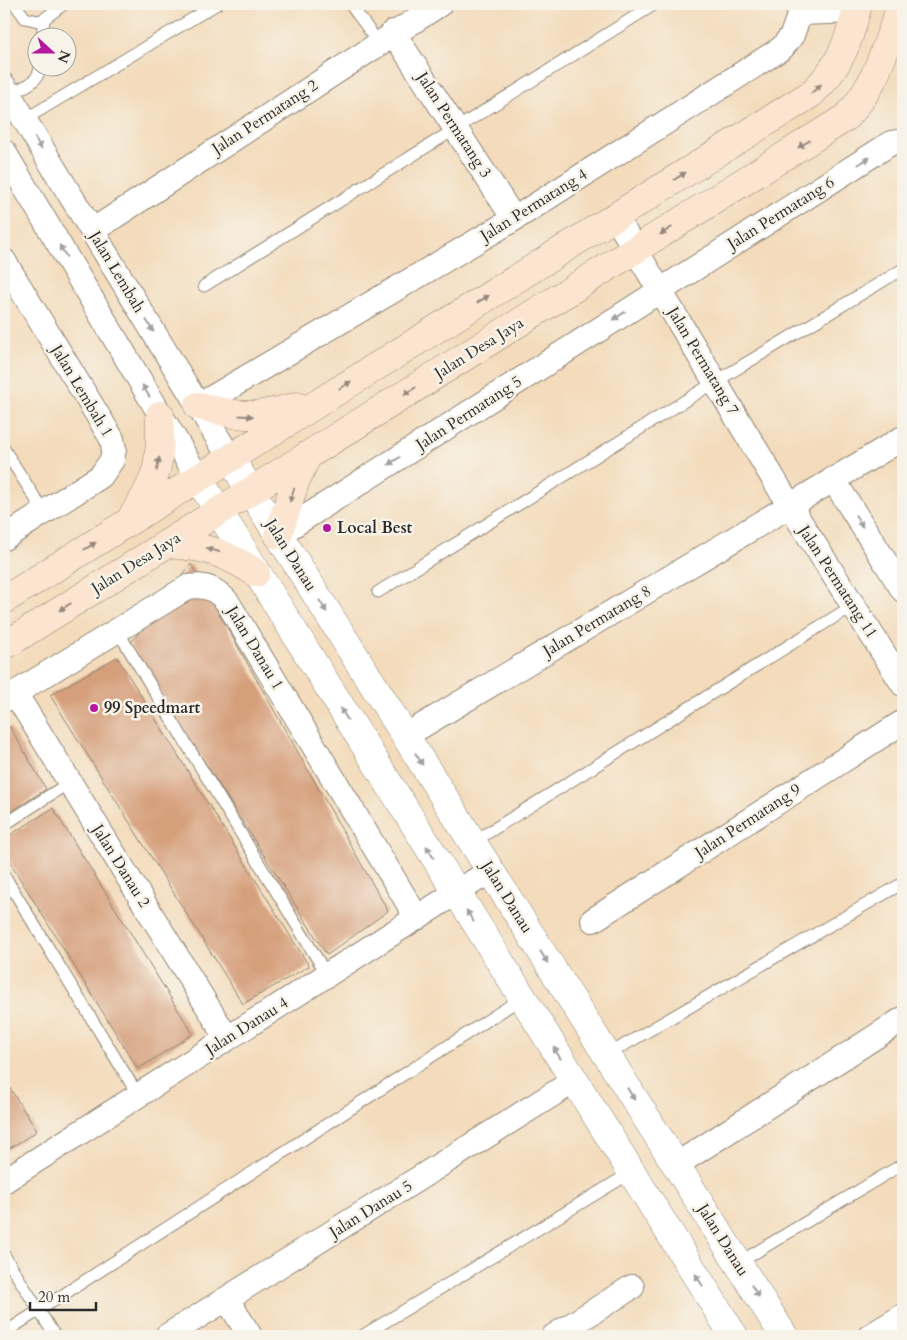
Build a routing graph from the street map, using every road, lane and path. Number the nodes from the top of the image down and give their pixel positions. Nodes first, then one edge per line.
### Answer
1 (15, 4) edge
2 (64, 4) edge
3 (217, 4) edge
4 (350, 4) edge
5 (440, 4) edge
6 (655, 4) edge
7 (902, 4) edge
8 (857, 7) edge
9 (797, 8) edge
10 (44, 19) junction
11 (43, 28) edge
12 (386, 37) junction
13 (37, 78) edge
14 (6, 90) edge
15 (22, 117) junction
16 (456, 128) junction
17 (903, 141) edge
18 (4, 152) edge
19 (615, 216) junction
20 (514, 219) junction
21 (92, 231) junction
22 (636, 250) junction
23 (4, 261) edge
24 (903, 269) edge
25 (204, 286) dead end
26 (660, 290) junction
27 (715, 382) junction
28 (317, 403) junction
29 (198, 406) junction
30 (160, 416) junction
31 (903, 438) edge
32 (4, 449) edge
33 (308, 455) junction
34 (230, 458) junction
35 (198, 478) junction
36 (833, 480) junction
37 (250, 491) junction
38 (790, 506) junction
39 (44, 512) junction
40 (217, 512) junction
41 (127, 522) junction
42 (278, 535) junction
43 (4, 538) edge
44 (166, 544) junction
45 (256, 573) junction
46 (903, 590) edge
47 (378, 592) dead end
48 (4, 600) edge
49 (854, 605) junction
50 (117, 630) junction
51 (4, 646) edge
52 (903, 684) edge
53 (9, 696) edge
54 (903, 722) edge
55 (405, 736) junction
56 (70, 782) junction
57 (4, 824) edge
58 (472, 843) junction
59 (490, 871) junction
60 (4, 875) edge
61 (903, 883) edge
62 (456, 893) junction
63 (417, 918) junction
64 (593, 920) dead end
65 (327, 975) junction
66 (522, 998) junction
67 (903, 1019) edge
68 (228, 1038) junction
69 (607, 1056) junction
70 (574, 1081) junction
71 (138, 1095) junction
72 (903, 1164) edge
73 (676, 1165) junction
74 (632, 1172) junction
75 (4, 1181) edge
76 (4, 1255) edge
77 (738, 1263) junction
78 (632, 1287) dead end
79 (227, 1299) junction
80 (39, 1311) junction
81 (903, 1316) edge
82 (4, 1333) edge
83 (55, 1336) edge
84 (167, 1336) edge
85 (250, 1336) edge
86 (362, 1336) edge
87 (554, 1336) edge
88 (734, 1336) edge
89 (784, 1336) edge
90 (870, 1336) edge

1 - 10 lane
2 - 10 lane
3 - 15 lane
4 - 12 lane
5 - 12 street, Jalan Permatang 2
6 - 16 lane
7 -> 22 main road, Jalan Desa Jaya
8 - 9 street, Jalan Permatang 4
19 -> 8 main road
9 - 20 street, Jalan Permatang 4
10 - 11 lane
12 - 16 street, Jalan Permatang 3
12 - 21 street, Jalan Permatang 2
13 - 14 lane
14 - 15 street, Jalan Lembah
15 -> 21 street, Jalan Lembah
16 - 20 street, Jalan Permatang 3
16 - 25 lane
26 -> 17 street, Jalan Permatang 6
30 -> 18 street
19 - 22 street, Jalan Permatang 7
28 -> 19 main road
20 - 29 street, Jalan Permatang 4
21 -> 29 street, Jalan Lembah
22 - 26 street, Jalan Permatang 7
22 -> 33 main road, Jalan Desa Jaya
23 - 39 street, Jalan Lembah 1
24 - 27 lane
26 - 27 street, Jalan Permatang 7
26 -> 42 street, Jalan Permatang 5
27 - 38 street, Jalan Permatang 7
27 - 47 lane
29 -> 28 main road
28 - 34 main road
29 - 34 street, Jalan Lembah
30 - 35 street
41 -> 30 main road
31 - 36 street, Jalan Permatang 8
32 - 39 lane
33 - 37 main road, Jalan Desa Jaya
33 -> 42 main road
34 - 35 main road
34 - 37 street, Jalan Danau
35 - 40 street
35 - 41 main road
36 - 38 street, Jalan Permatang 8
36 -> 46 street
37 - 40 main road, Jalan Desa Jaya
37 - 42 street, Jalan Danau
38 - 49 street, Jalan Permatang 11
38 - 55 street, Jalan Permatang 8
39 - 43 street, Jalan Lembah 1
40 - 44 main road, Jalan Desa Jaya
40 - 45 street
48 -> 41 main road
42 -> 55 street, Jalan Danau
45 -> 44 main road
44 -> 51 main road, Jalan Desa Jaya
62 -> 45 street
49 - 52 street, Jalan Permatang 11
49 - 58 lane
50 - 53 street, Jalan Danau 1
50 - 63 street, Jalan Danau 1
50 - 65 lane
53 - 56 street, Jalan Danau 2
54 - 64 street, Jalan Permatang 9
55 -> 58 street, Jalan Danau
56 - 57 lane
56 - 68 street, Jalan Danau 2
58 - 59 street, Jalan Danau
59 - 62 street, Jalan Danau 4
59 -> 69 street, Jalan Danau
60 - 71 lane
61 - 69 lane
62 - 63 street, Jalan Danau 4
66 -> 62 street
63 - 65 street, Jalan Danau 4
65 - 68 street, Jalan Danau 4
70 -> 66 street
66 - 80 lane
67 - 73 street
68 - 71 street, Jalan Danau 4
69 -> 73 street, Jalan Danau
70 - 74 street
70 - 79 street, Jalan Danau 5
71 - 75 street, Jalan Danau 4
72 - 77 lane
73 - 77 street, Jalan Danau
74 - 86 lane
88 -> 74 street
76 - 80 lane
77 -> 89 street, Jalan Danau
78 - 87 street
79 - 84 street, Jalan Danau 5
79 - 85 street
80 - 82 lane
80 - 83 lane
81 - 90 street

